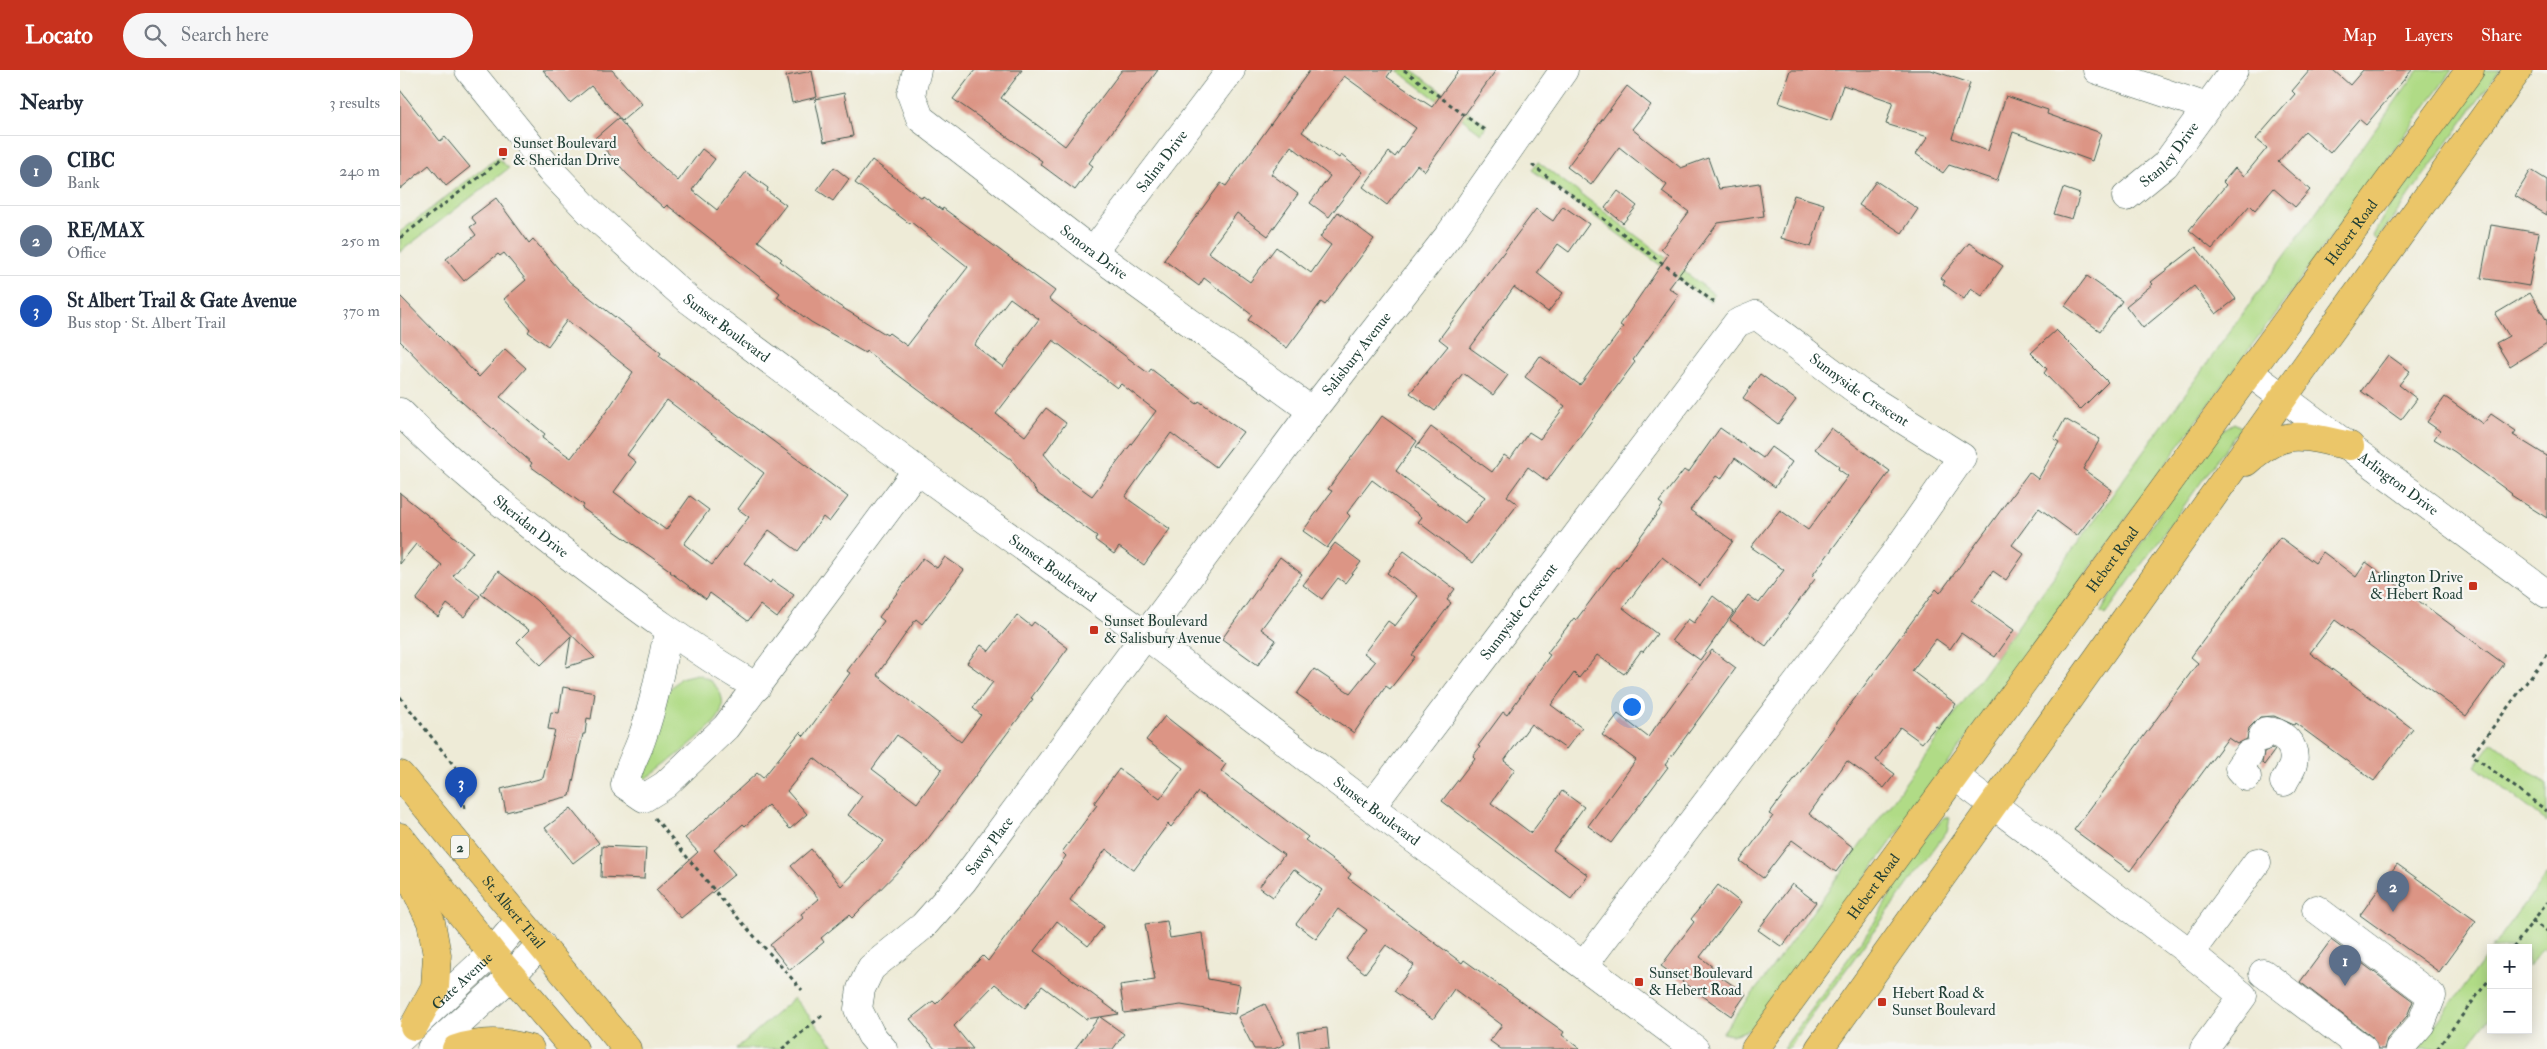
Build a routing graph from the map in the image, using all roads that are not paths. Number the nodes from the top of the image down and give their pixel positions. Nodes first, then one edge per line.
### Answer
1 (469, 70) edge
2 (917, 70) edge
3 (1231, 70) edge
4 (1564, 70) edge
5 (2097, 70) edge
6 (2234, 70) edge
7 (2470, 70) edge
8 (2518, 70) edge
9 (2207, 107) junction
10 (2126, 197) dead end
11 (1094, 252) junction
12 (2250, 373) junction
13 (2283, 397) junction
14 (1312, 411) junction
15 (400, 412) edge
16 (2350, 446) junction
17 (917, 470) junction
18 (2222, 483) junction
19 (2547, 594) edge
20 (668, 632) junction
21 (1145, 635) junction
22 (757, 687) junction
23 (2253, 756) dead end
24 (400, 774) edge
25 (1956, 777) junction
26 (2284, 782) dead end
27 (1994, 806) junction
28 (1370, 807) junction
29 (400, 837) edge
30 (400, 856) edge
31 (2257, 862) dead end
32 (2316, 909) dead end
33 (520, 920) junction
34 (541, 944) junction
35 (492, 953) junction
36 (2190, 953) junction
37 (1584, 965) junction
38 (2263, 973) dead end
39 (512, 974) junction
40 (407, 1033) edge
41 (431, 1049) edge
42 (456, 1049) edge
43 (530, 1049) edge
44 (574, 1049) edge
45 (627, 1049) edge
46 (883, 1049) edge
47 (1696, 1049) edge
48 (1755, 1049) edge
49 (1818, 1049) edge
50 (2204, 1049) edge
51 (2363, 1049) edge
52 (2399, 1049) edge

1 - 17 street, Sunset Boulevard
2 - 11 street, Sonora Drive
3 - 11 street, Salina Drive
4 - 14 street, Salisbury Avenue
5 - 9 street, Stanley Drive
6 - 9 street, Stanley Drive
7 - 12 main road, Hebert Road
8 - 13 main road
9 - 10 street, Stanley Drive
11 - 14 street, Sonora Drive
12 - 13 street, Arlington Drive
12 - 25 main road, Hebert Road
13 - 16 street, Arlington Drive
13 - 18 main road
14 - 21 street, Salisbury Avenue
15 - 20 street, Sheridan Drive
16 - 18 main road
16 - 19 street, Arlington Drive
17 - 21 street, Sunset Boulevard
17 - 22 street
18 - 27 main road
20 - 22 street, Sheridan Drive
20 - 22 street
21 - 28 street, Sunset Boulevard
21 - 46 street, Savoy Place
23 - 26 street
24 - 33 main road, St. Albert Trail / 2
25 - 27 street
25 - 48 main road, Hebert Road
27 - 36 street
27 - 49 main road
28 - 37 street, Sunset Boulevard
28 - 37 street, Sunnyside Crescent
29 - 35 main road
30 - 40 main road
31 - 36 street
32 - 52 street
33 - 34 main road, St. Albert Trail / 2
33 - 35 street, Gate Avenue
34 - 39 street, Gate Avenue
34 - 45 main road, St. Albert Trail / 2
35 - 39 main road
35 - 40 street, Gate Avenue
36 - 50 street
37 - 47 street, Sunset Boulevard
38 - 51 street
39 - 41 street, Gate Avenue
39 - 44 main road
42 - 43 main road

